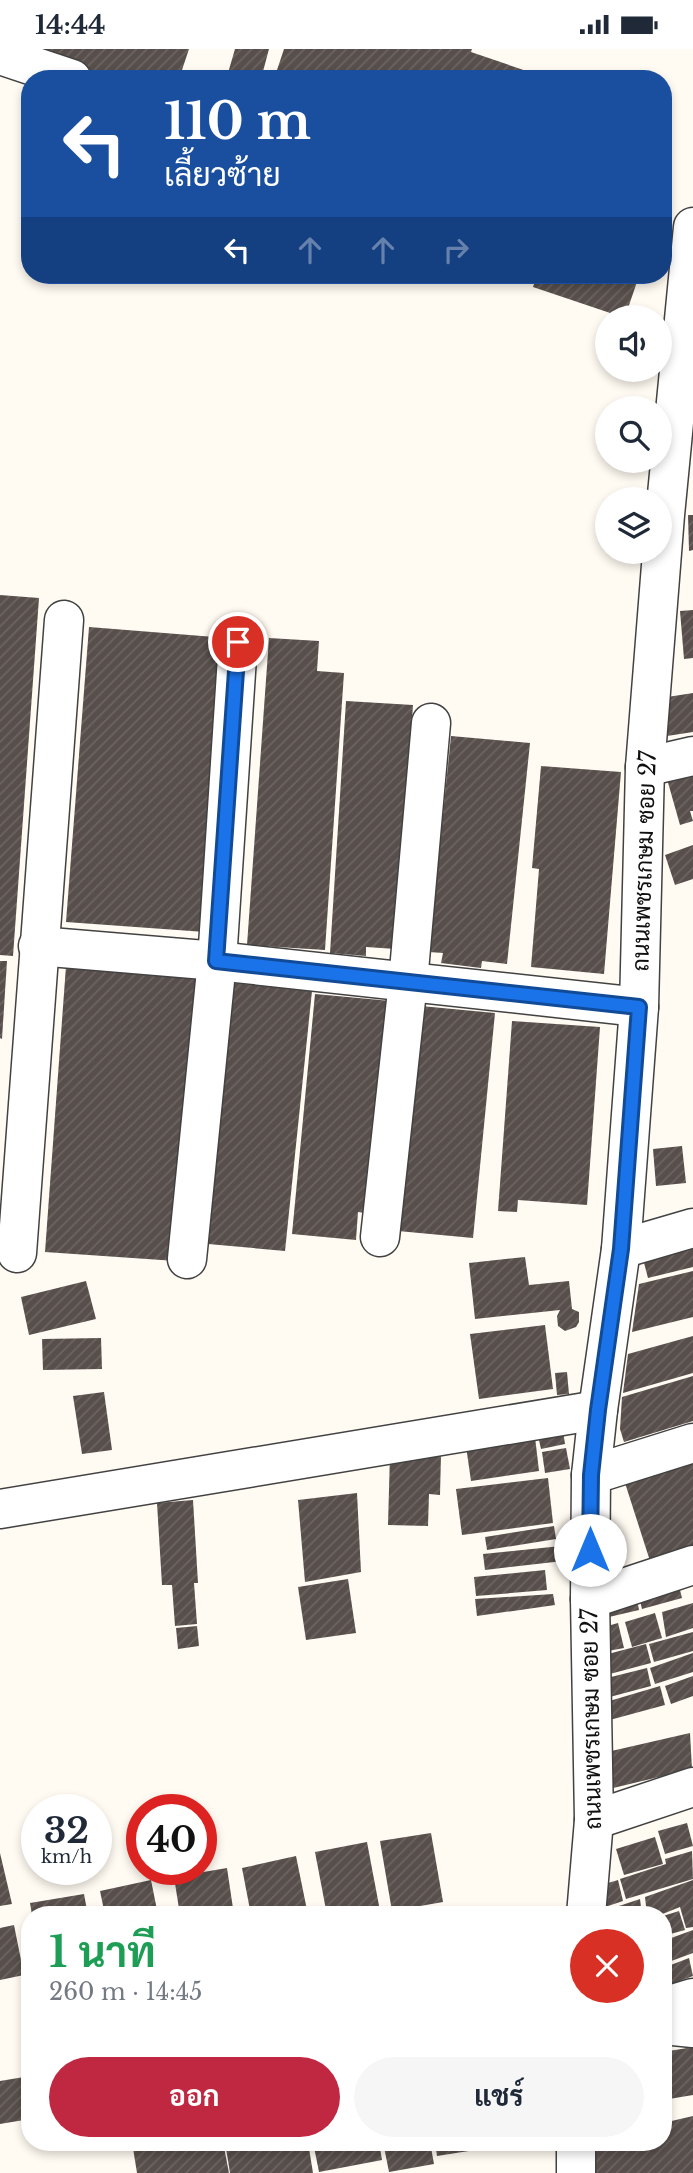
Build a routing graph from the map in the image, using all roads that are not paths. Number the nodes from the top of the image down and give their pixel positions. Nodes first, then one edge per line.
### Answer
1 (0, 55) edge
2 (45, 70) edge
3 (693, 227) edge
4 (676, 274) edge
5 (679, 510) edge
6 (64, 620) dead end
7 (238, 642) dead end
8 (430, 723) dead end
9 (693, 756) edge
10 (645, 767) junction
11 (38, 946) junction
12 (216, 961) junction
13 (408, 982) junction
14 (639, 1007) junction
15 (693, 1228) edge
16 (380, 1237) dead end
17 (621, 1249) junction
18 (16, 1253) dead end
19 (187, 1259) dead end
20 (598, 1410) junction
21 (693, 1443) edge
22 (591, 1475) junction
23 (0, 1509) edge
24 (693, 1565) edge
25 (590, 1599) junction
26 (693, 1787) edge
27 (594, 1820) junction
28 (587, 1906) edge
29 (693, 1998) edge
30 (672, 2004) edge
31 (672, 2026) edge
32 (693, 2028) edge

1 - 2 street
3 - 4 street, ถนนเพชรเกษม ซอย 27
4 - 5 street, ถนนเพชรเกษม ซอย 27
5 - 10 street, ถนนเพชรเกษม ซอย 27
6 - 11 street
7 - 12 street
8 - 13 street
9 - 10 street
10 - 14 street, ถนนเพชรเกษม ซอย 27
11 - 12 street
11 - 18 street
12 - 13 street
12 - 19 street
13 - 14 street
13 - 16 street
14 - 17 street, ถนนเพชรเกษม ซอย 27
15 - 17 street
17 - 20 street, ถนนเพชรเกษม ซอย 27
20 - 22 street, ถนนเพชรเกษม ซอย 27
20 - 23 street
21 - 22 street
22 - 25 street, ถนนเพชรเกษม ซอย 27
24 - 25 street
25 - 27 street, ถนนเพชรเกษม ซอย 27
26 - 27 street
27 - 28 street, ถนนเพชรเกษม ซอย 27
29 - 30 street
31 - 32 street

